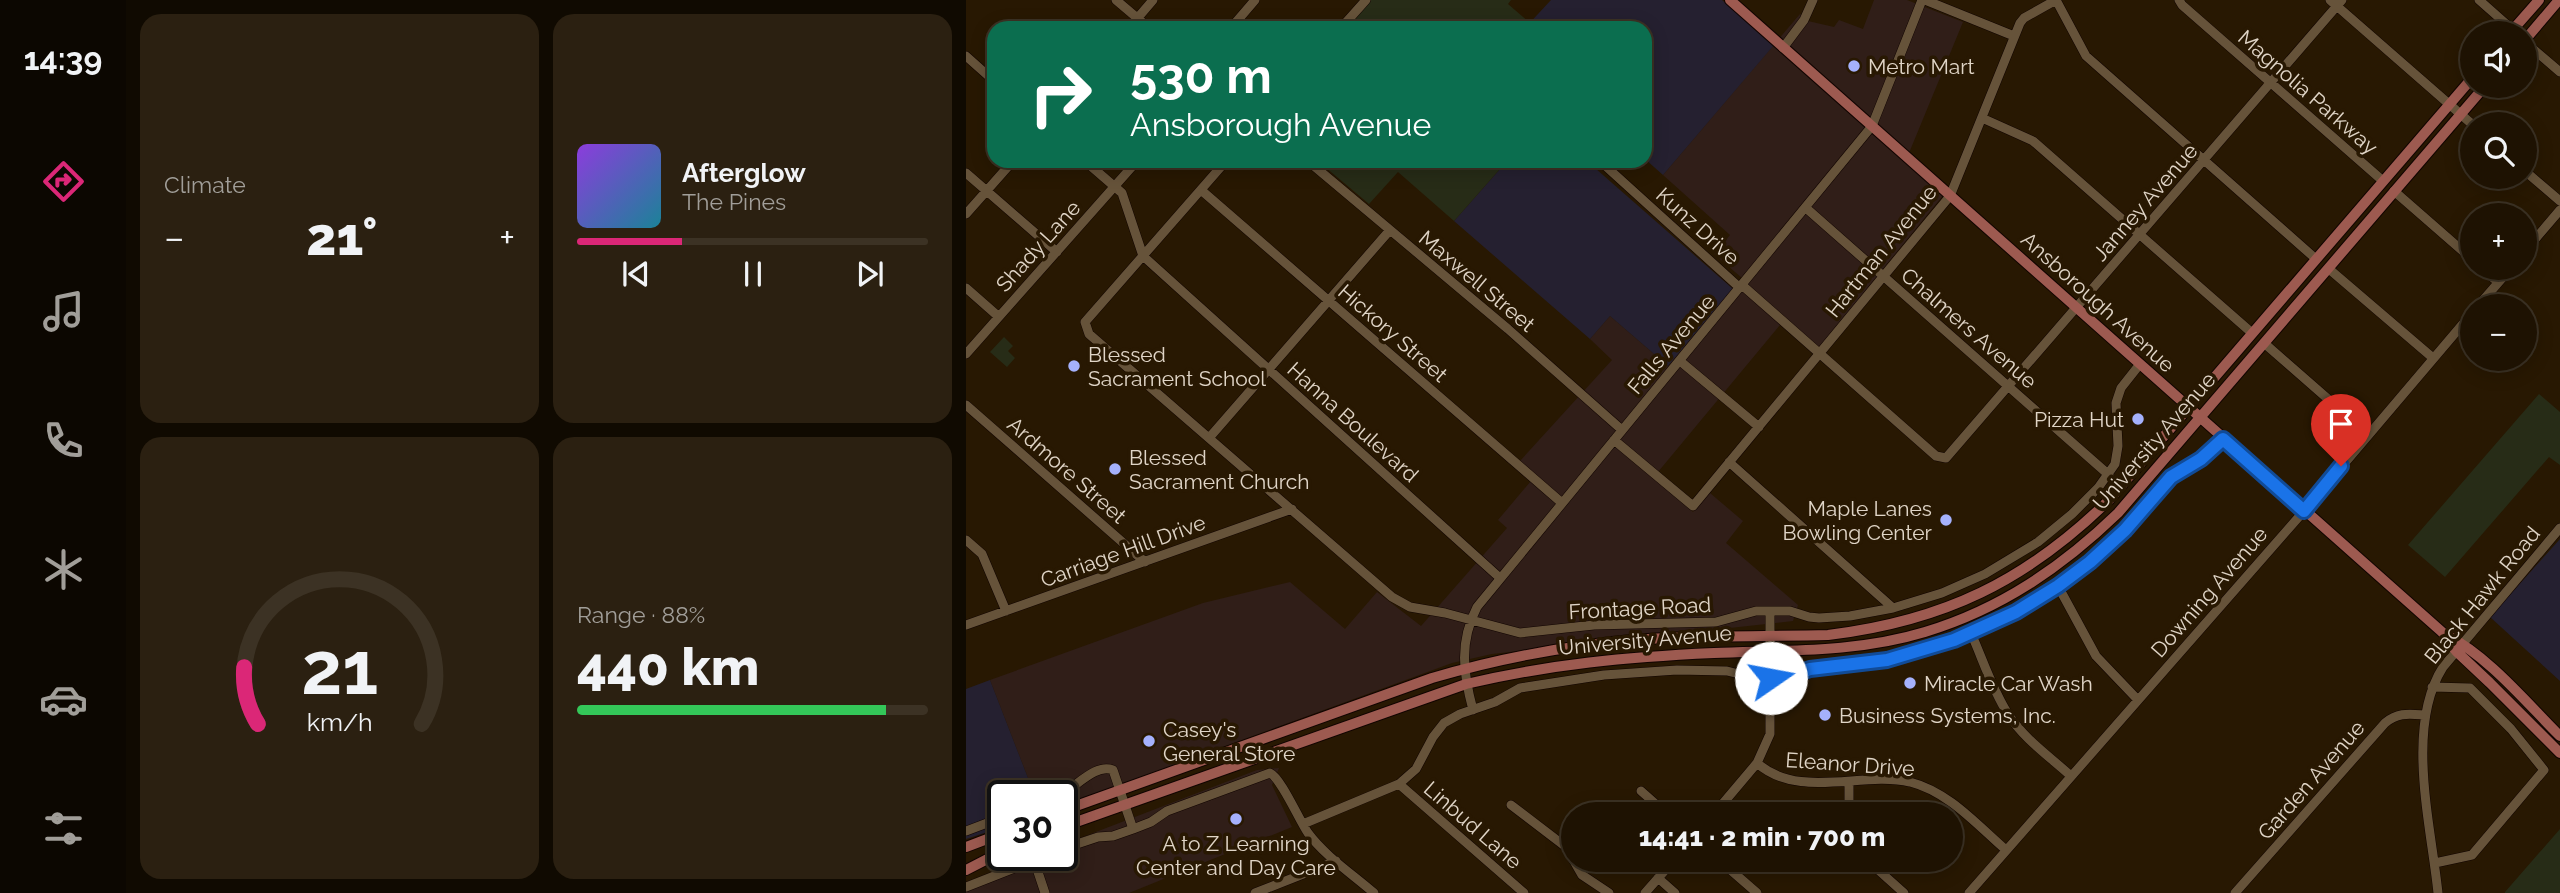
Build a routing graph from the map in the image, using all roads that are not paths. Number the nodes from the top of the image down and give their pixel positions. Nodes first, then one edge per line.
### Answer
1 (1116, 0) edge
2 (1153, 0) edge
3 (1255, 0) edge
4 (1366, 0) edge
5 (1730, 0) edge
6 (1814, 0) edge
7 (1924, 0) edge
8 (2056, 0) edge
9 (2179, 0) edge
10 (2479, 0) edge
11 (2539, 0) edge
12 (2559, 0) edge
13 (2336, 2) edge
14 (1137, 18) junction
15 (1135, 21) edge
16 (1141, 21) edge
17 (1237, 21) edge
18 (1348, 21) edge
19 (2500, 21) edge
20 (2521, 21) edge
21 (2537, 27) edge
22 (2014, 36) junction
23 (1783, 48) junction
24 (2537, 52) edge
25 (966, 57) edge
26 (2560, 72) edge
27 (987, 75) edge
28 (2271, 82) junction
29 (2460, 92) edge
30 (2474, 98) edge
31 (2449, 104) junction
32 (2462, 112) edge
33 (2460, 114) joint
34 (1982, 118) junction
35 (1872, 126) junction
36 (2204, 159) junction
37 (1007, 168) edge
38 (1093, 168) edge
39 (1131, 168) edge
40 (1220, 168) edge
41 (1316, 168) edge
42 (1608, 168) edge
43 (966, 173) edge
44 (2383, 181) junction
45 (2537, 181) edge
46 (1114, 187) junction
47 (1201, 190) junction
48 (986, 191) junction
49 (2394, 191) junction
50 (1950, 197) junction
51 (2560, 201) edge
52 (1806, 208) junction
53 (2560, 210) edge
54 (966, 214) edge
55 (1390, 230) junction
56 (2140, 234) junction
57 (2537, 237) edge
58 (2460, 249) edge
59 (1057, 252) junction
60 (1143, 256) junction
61 (2316, 259) junction
62 (2329, 269) junction
63 (1884, 276) junction
64 (2496, 280) edge
65 (2498, 282) joint
66 (1742, 287) junction
67 (966, 288) edge
68 (2488, 294) edge
69 (1329, 300) junction
70 (2076, 308) junction
71 (999, 317) junction
72 (2460, 327) edge
73 (2252, 333) junction
74 (2264, 343) junction
75 (1820, 353) junction
76 (966, 354) edge
77 (2433, 358) junction
78 (1680, 361) junction
79 (2140, 364) junction
80 (1268, 369) junction
81 (2009, 386) junction
82 (966, 405) edge
83 (2188, 408) junction
84 (2200, 418) junction
85 (1759, 427) junction
86 (1622, 430) junction
87 (2368, 434) junction
88 (1209, 438) junction
89 (2223, 439) junction
90 (1614, 440) junction
91 (1946, 458) joint
92 (1729, 462) junction
93 (2109, 475) junction
94 (1562, 503) junction
95 (1292, 509) junction
96 (2304, 511) junction
97 (2560, 528) edge
98 (966, 540) edge
99 (1145, 562) junction
100 (1500, 578) junction
101 (2058, 586) junction
102 (1893, 608) junction
103 (1006, 611) junction
104 (1770, 611) junction
105 (1471, 619) junction
106 (966, 625) edge
107 (1971, 633) junction
108 (1771, 637) junction
109 (2459, 647) junction
110 (1772, 650) junction
111 (1464, 669) junction
112 (1771, 678) junction
113 (1466, 684) junction
114 (2432, 687) junction
115 (2138, 700) junction
116 (1473, 710) junction
117 (2425, 715) junction
118 (2560, 736) edge
119 (2560, 753) edge
120 (1757, 764) junction
121 (2071, 776) junction
122 (1849, 782) junction
123 (1399, 784) junction
124 (1078, 785) edge
125 (1120, 789) junction
126 (1641, 791) dead end
127 (1653, 802) edge
128 (1724, 802) edge
129 (1849, 802) edge
130 (1124, 804) junction
131 (1511, 804) dead end
132 (1078, 805) edge
133 (1078, 821) edge
134 (987, 823) edge
135 (1303, 824) junction
136 (1133, 829) junction
137 (966, 831) edge
138 (987, 839) edge
139 (1078, 843) edge
140 (966, 847) edge
141 (2006, 850) junction
142 (987, 857) edge
143 (987, 859) edge
144 (1336, 861) junction
145 (2435, 863) junction
146 (966, 864) edge
147 (966, 870) edge
148 (1006, 871) edge
149 (1038, 871) edge
150 (1663, 872) edge
151 (1733, 872) edge
152 (1881, 872) edge
153 (1658, 878) junction
154 (966, 887) edge
155 (1668, 891) edge
156 (1045, 893) edge
157 (1255, 893) edge
158 (1374, 893) edge
159 (1524, 893) edge
160 (1609, 893) edge
161 (1645, 893) edge
162 (1757, 893) edge
163 (1904, 893) edge
164 (1969, 893) edge
165 (2235, 893) edge
166 (2438, 893) edge

1 - 14 street
2 - 14 street
3 - 17 street
4 - 18 street
5 - 23 main road, Ansborough Avenue
6 - 23 street
7 - 22 street
7 - 35 street, Falls Avenue
8 - 22 street, Hartman Avenue
8 - 36 street
9 - 28 street, Magnolia Parkway
10 - 19 street
11 - 20 main road
12 - 21 main road
13 - 28 street, Janney Avenue
13 - 31 street
14 - 15 street
14 - 16 street
22 - 34 street, Hartman Avenue
23 - 35 main road, Ansborough Avenue
24 - 26 street
25 - 27 street
28 - 36 street, Janney Avenue
28 - 44 street, Magnolia Parkway
29 - 31 main road, University Avenue
30 - 32 main road, University Avenue
31 - 33 street
31 - 44 main road, University Avenue
33 - 49 main road, University Avenue
34 - 50 street, Hartman Avenue
34 - 56 street
35 - 50 main road, Ansborough Avenue
35 - 52 street, Falls Avenue
36 - 56 street, Janney Avenue
36 - 61 street
37 - 48 street
38 - 46 street, Hanna Boulevard
39 - 46 street, Shady Lane
40 - 47 street
41 - 55 street, Maxwell Street
42 - 66 street, Kunz Drive
43 - 48 street
44 - 61 main road, University Avenue
45 - 51 street
46 - 59 street, Shady Lane
46 - 60 street, Hanna Boulevard
47 - 60 street
47 - 69 street, Hickory Street
48 - 54 street
48 - 59 street
49 - 58 street
49 - 62 main road, University Avenue
50 - 63 street, Hartman Avenue
50 - 70 main road, Ansborough Avenue
52 - 63 street, Chalmers Avenue
52 - 66 street, Falls Avenue
53 - 57 street
55 - 69 street
55 - 86 street, Maxwell Street
56 - 70 street, Janney Avenue
56 - 73 street
59 - 71 street, Shady Lane
60 - 80 street, Hanna Boulevard
60 - 88 street, Frontage Road
61 - 73 main road, University Avenue
62 - 74 main road, University Avenue
62 - 77 street
63 - 75 street, Hartman Avenue
63 - 81 street, Chalmers Avenue
64 - 65 street
65 - 68 street
66 - 75 street, Kunz Drive
66 - 78 street, Falls Avenue
67 - 71 street
69 - 80 street
69 - 94 street, Hickory Street
70 - 79 main road, Ansborough Avenue
70 - 81 street, Janney Avenue
71 - 76 street, Shady Lane
72 - 77 street, Downing Avenue
73 - 83 main road, University Avenue
74 - 84 main road, University Avenue
74 - 87 street
75 - 85 street, Hartman Avenue
75 - 91 street, Kunz Drive
77 - 87 street, Downing Avenue
78 - 85 street
78 - 86 street, Falls Avenue
79 - 83 main road, Ansborough Avenue
79 - 93 street, Frontage Road
80 - 88 street
80 - 100 street, Hanna Boulevard
81 - 91 street, Janney Avenue
81 - 93 street, Chalmers Avenue
82 - 99 street, Ardmore Street
83 - 84 main road, Ansborough Avenue
83 - 108 main road, University Avenue
84 - 89 main road, Ansborough Avenue
84 - 110 main road, University Avenue
85 - 92 street, Hartman Avenue
86 - 90 street, Falls Avenue
87 - 96 street, Downing Avenue
88 - 95 street, Frontage Road
89 - 96 main road, Ansborough Avenue
89 - 101 street
90 - 92 street, Hartman Avenue
90 - 94 street, Falls Avenue
92 - 102 street
93 - 102 street, Frontage Road
94 - 100 street, Falls Avenue
95 - 99 street, Carriage Hill Drive
95 - 105 street, Frontage Road
96 - 109 main road, Ansborough Avenue
96 - 115 street, Downing Avenue
97 - 109 street, Black Hawk Road
98 - 103 street
99 - 103 street, Carriage Hill Drive
100 - 105 street, Falls Avenue
101 - 107 street
101 - 115 street
102 - 104 street, Frontage Road
103 - 106 street, Carriage Hill Drive
104 - 105 street, Frontage Road
104 - 108 street
105 - 111 street, Falls Avenue
107 - 112 street
107 - 121 street
108 - 110 street
108 - 111 main road, University Avenue
109 - 114 street, Black Hawk Road
109 - 118 main road, Ansborough Avenue
109 - 119 main road, Ansborough Avenue
110 - 112 street
110 - 113 main road, University Avenue
111 - 113 street, Falls Avenue
111 - 125 main road, University Avenue
112 - 116 street
112 - 120 street
113 - 116 street, Falls Avenue
113 - 130 main road, University Avenue
114 - 117 street, Black Hawk Road
114 - 145 street
115 - 121 street, Downing Avenue
116 - 123 street
117 - 145 street, Black Hawk Road
117 - 165 street, Garden Avenue
120 - 122 street, Eleanor Drive
120 - 128 street
121 - 141 street, Downing Avenue
122 - 129 street
122 - 141 street, Eleanor Drive
123 - 135 street
123 - 159 street, Linbud Lane
124 - 125 street
125 - 130 street
125 - 132 main road, University Avenue
126 - 127 street
130 - 133 main road, University Avenue
130 - 136 street
131 - 160 street
134 - 137 street
135 - 136 street
135 - 144 street
136 - 139 street
138 - 140 main road
141 - 164 street, Downing Avenue
142 - 146 main road
143 - 147 main road
144 - 157 street
144 - 158 street
145 - 166 street, Black Hawk Road
148 - 154 street
149 - 156 street
150 - 153 street
151 - 162 street
152 - 163 street
153 - 155 street
153 - 161 street

